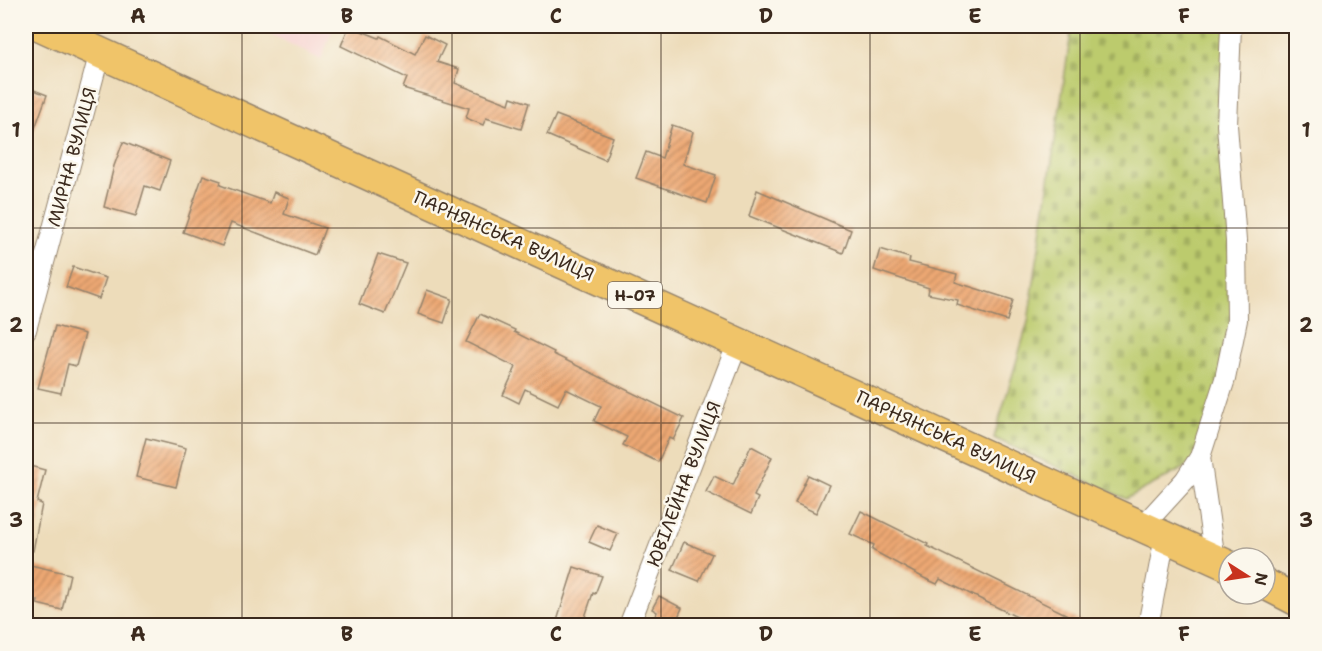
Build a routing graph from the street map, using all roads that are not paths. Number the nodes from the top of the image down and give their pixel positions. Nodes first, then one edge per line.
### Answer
1 (1231, 26) edge
2 (61, 30) edge
3 (100, 52) junction
4 (26, 330) edge
5 (738, 342) junction
6 (1200, 457) junction
7 (1153, 532) junction
8 (1218, 546) edge
9 (1217, 561) edge
10 (1277, 590) edge
11 (1296, 600) edge
12 (629, 626) edge
13 (1148, 626) edge

1 - 6 street
2 - 3 main road, ПАРНЯНСЬКА ВУЛИЦЯ / Н-07
3 - 4 street, МИРНА ВУЛИЦЯ
3 - 5 main road, ПАРНЯНСЬКА ВУЛИЦЯ / Н-07
5 - 7 main road, ПАРНЯНСЬКА ВУЛИЦЯ / Н-07
5 - 12 street, ЮВІЛЕЙНА ВУЛИЦЯ
6 - 7 street
6 - 8 street
7 - 9 main road, ПАРНЯНСЬКА ВУЛИЦЯ / Н-07
7 - 13 street
10 - 11 main road

